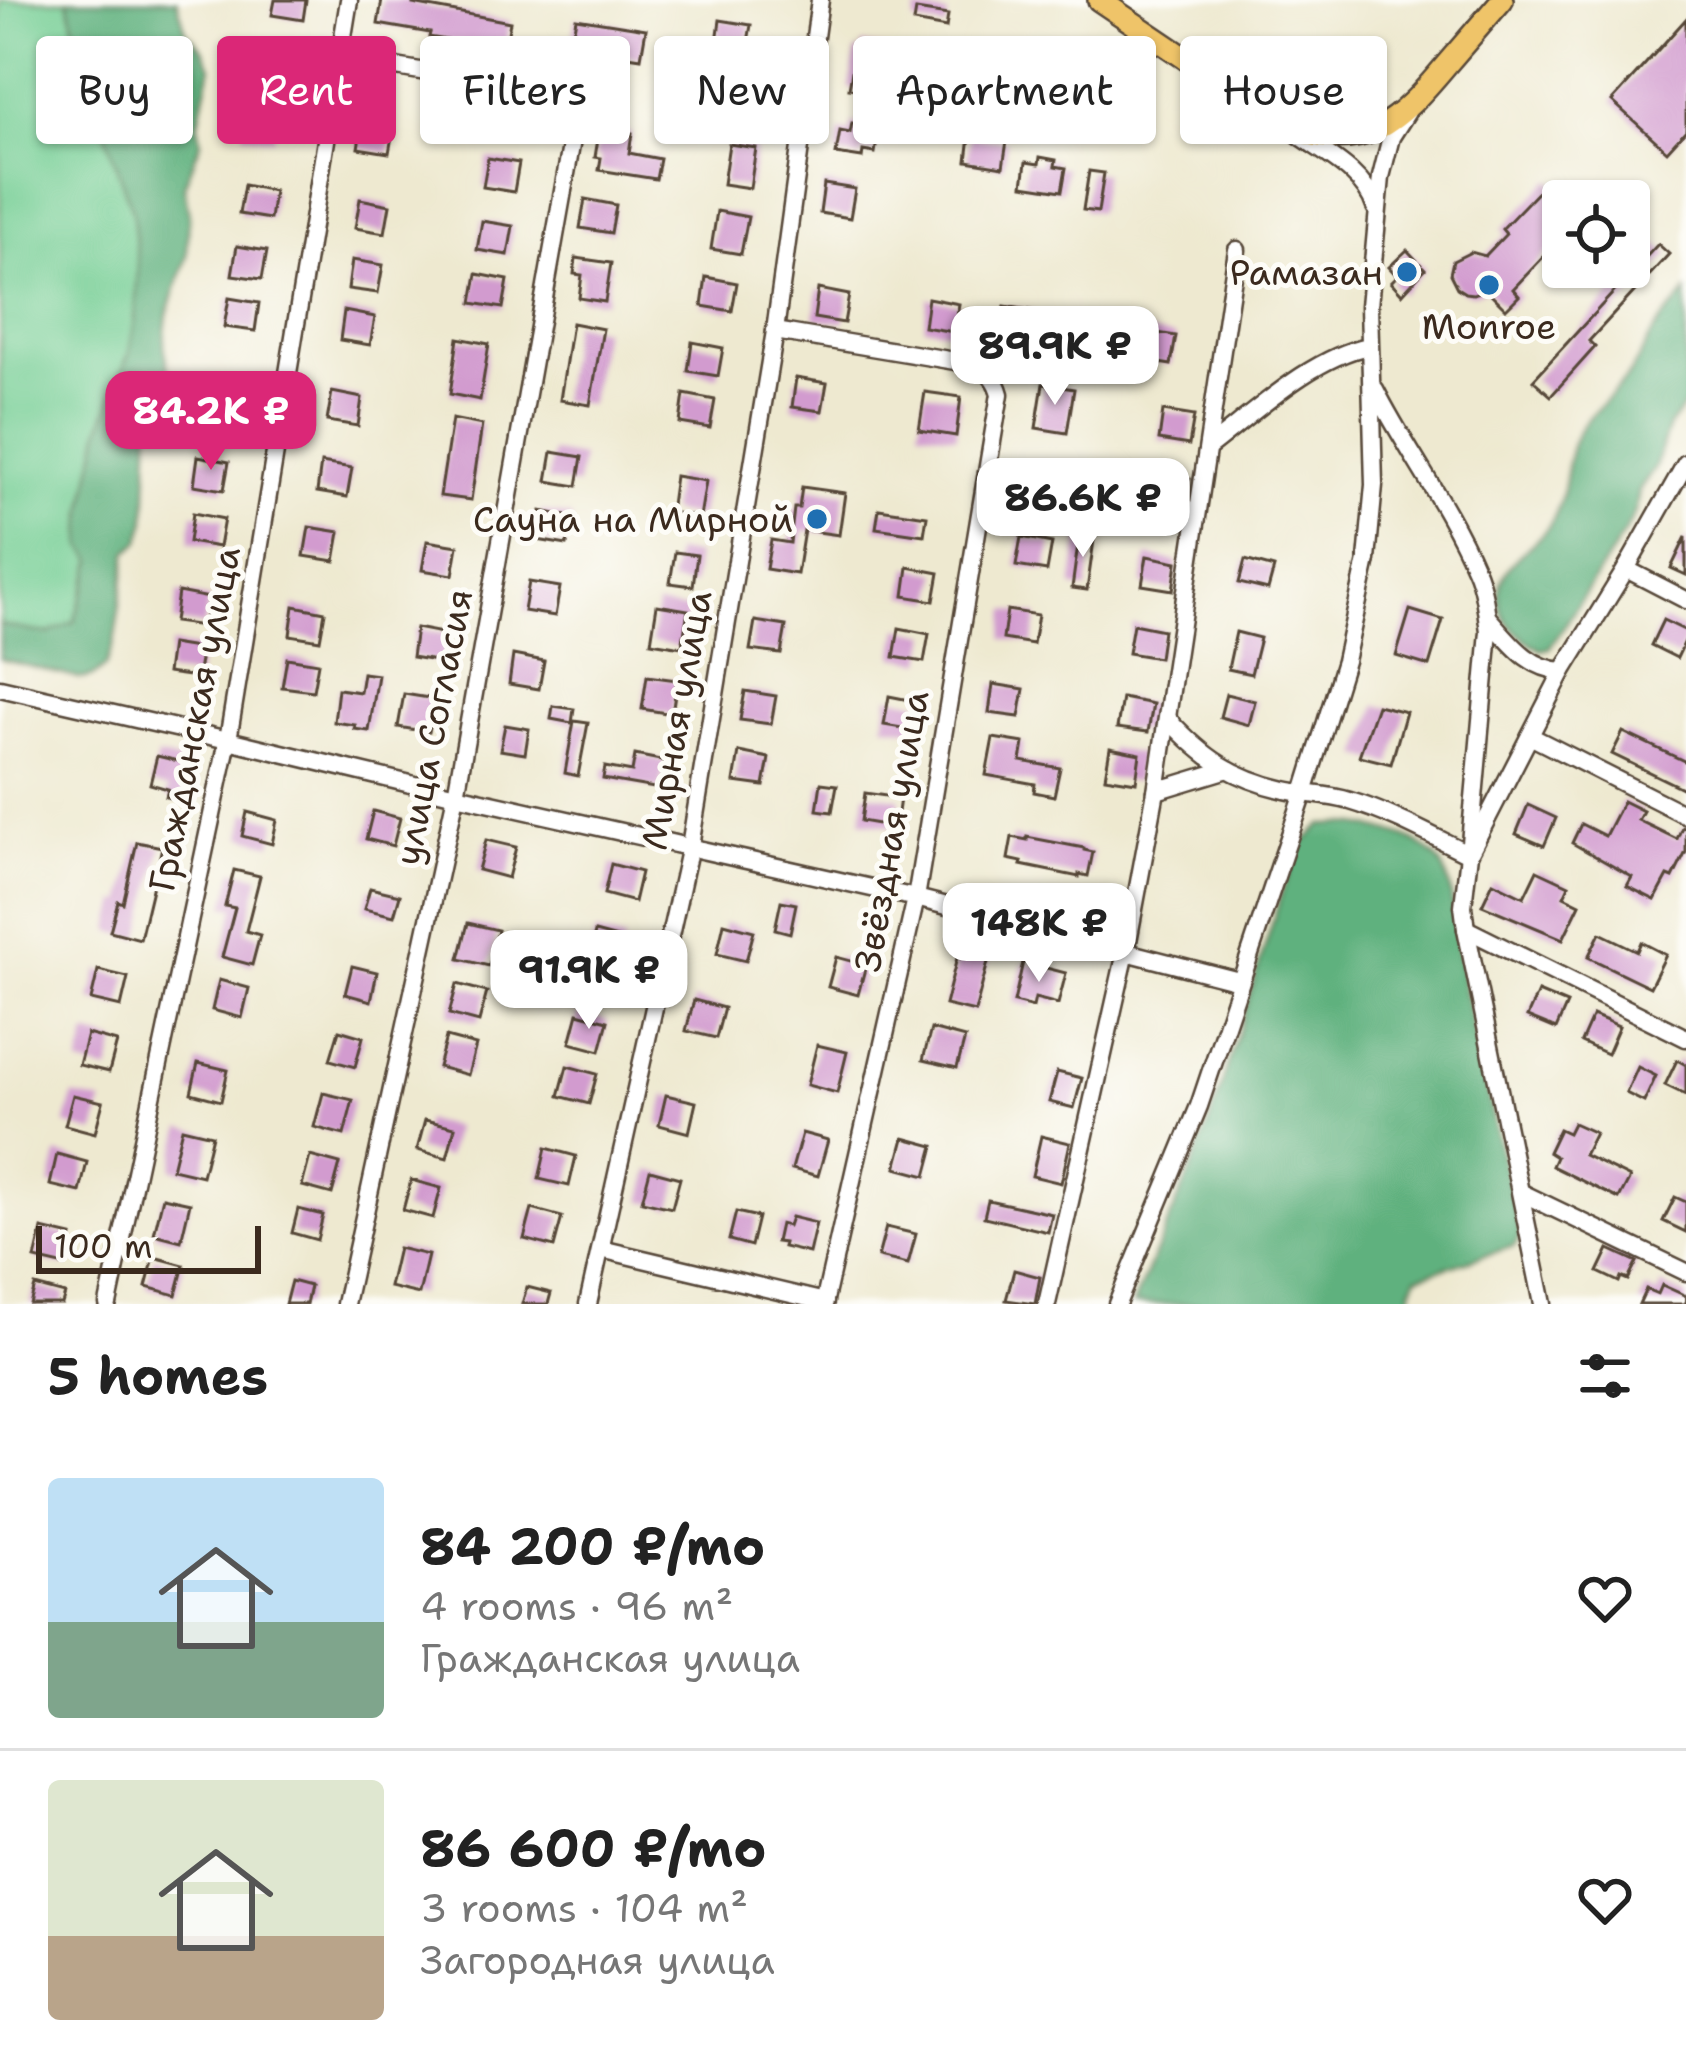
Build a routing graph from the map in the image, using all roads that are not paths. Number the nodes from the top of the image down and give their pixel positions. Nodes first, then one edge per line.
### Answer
1 (349, 0) edge
2 (820, 0) edge
3 (1099, 0) edge
4 (1502, 0) edge
5 (344, 36) edge
6 (1180, 55) edge
7 (396, 67) edge
8 (1409, 108) junction
9 (1387, 124) edge
10 (327, 144) edge
11 (1310, 144) edge
12 (1377, 219) junction
13 (1237, 250) dead end
14 (775, 331) junction
15 (1369, 346) junction
16 (1372, 383) junction
17 (1208, 448) junction
18 (1686, 463) edge
19 (1626, 569) junction
20 (1686, 600) edge
21 (1487, 617) junction
22 (1563, 671) junction
23 (0, 688) edge
24 (1168, 719) junction
25 (1530, 736) junction
26 (228, 740) junction
27 (1225, 770) junction
28 (1156, 791) junction
29 (1304, 793) junction
30 (456, 795) junction
31 (1686, 815) edge
32 (690, 846) junction
33 (1469, 854) junction
34 (916, 898) junction
35 (1466, 929) junction
36 (1126, 952) junction
37 (1239, 981) junction
38 (1686, 1037) edge
39 (1522, 1193) junction
40 (602, 1249) junction
41 (1686, 1272) edge
42 (825, 1303) edge
43 (108, 1304) edge
44 (345, 1304) edge
45 (589, 1304) edge
46 (1047, 1304) edge
47 (1118, 1304) edge
48 (1543, 1304) edge

1 - 5 street, Гражданская улица
2 - 14 street, Мирная улица
3 - 6 main road
4 - 8 main road
7 - 30 street, улица Согласия
8 - 9 main road
8 - 12 street
10 - 26 street, Гражданская улица
11 - 12 street
12 - 15 street
13 - 17 street
14 - 32 street, Мирная улица
14 - 34 street, Звёздная улица
15 - 16 street
15 - 17 street
16 - 21 street
16 - 29 street
17 - 24 street
18 - 19 street
19 - 20 street
19 - 22 street
21 - 22 street
21 - 33 street
22 - 25 street
23 - 26 street
24 - 27 street
24 - 28 street
25 - 31 street
25 - 33 street
26 - 30 street
26 - 43 street, Гражданская улица
27 - 28 street
27 - 29 street
28 - 36 street
29 - 33 street
29 - 37 street
30 - 32 street
30 - 44 street, улица Согласия
32 - 34 street
32 - 40 street, Мирная улица
33 - 35 street
34 - 36 street
34 - 42 street, Звёздная улица
35 - 38 street
35 - 39 street
36 - 37 street
36 - 46 street
37 - 47 street
39 - 41 street
39 - 48 street
40 - 42 street
40 - 45 street, Мирная улица

